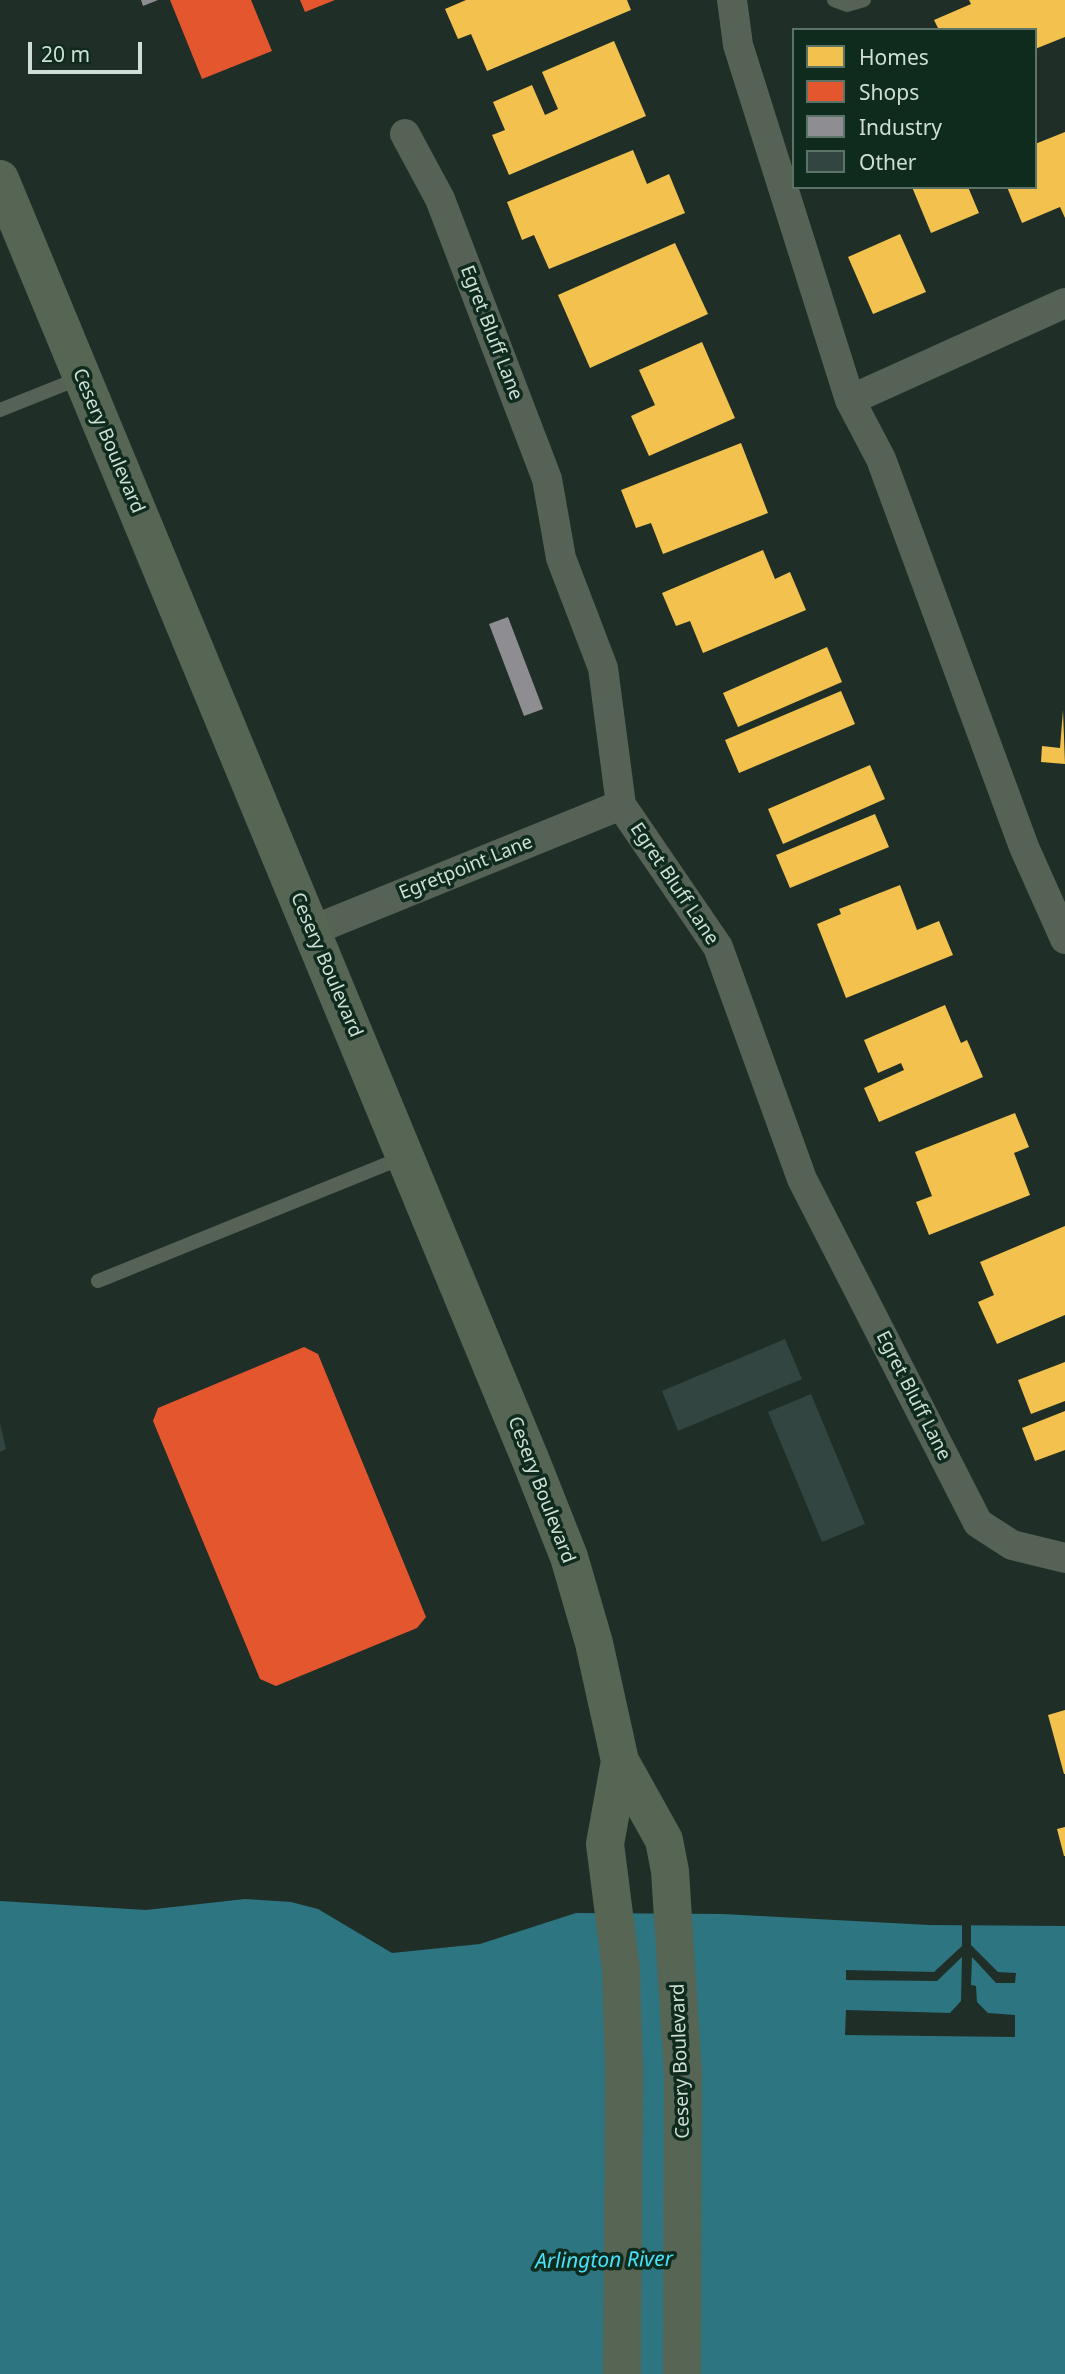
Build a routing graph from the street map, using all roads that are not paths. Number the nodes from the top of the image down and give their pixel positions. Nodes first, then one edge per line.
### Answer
1 (732, 0) edge
2 (834, 0) edge
3 (864, 0) edge
4 (405, 134) dead end
5 (0, 179) edge
6 (1065, 303) edge
7 (82, 377) junction
8 (850, 400) junction
9 (0, 410) edge
10 (621, 805) junction
11 (311, 931) junction
12 (1065, 939) edge
13 (405, 1157) junction
14 (98, 1281) dead end
15 (1065, 1558) edge
16 (620, 1761) junction
17 (622, 2374) edge
18 (682, 2374) edge

1 - 8 street
2 - 3 lane
4 - 10 street, Egret Bluff Lane
5 - 7 main road, Cesery Boulevard
6 - 8 street
7 - 9 lane
7 - 11 main road, Cesery Boulevard
8 - 12 street
10 - 11 street, Egretpoint Lane
10 - 15 street, Egret Bluff Lane
11 - 13 main road, Cesery Boulevard
13 - 14 lane
13 - 16 main road, Cesery Boulevard
16 - 17 main road, Cesery Boulevard
16 - 18 main road, Cesery Boulevard

